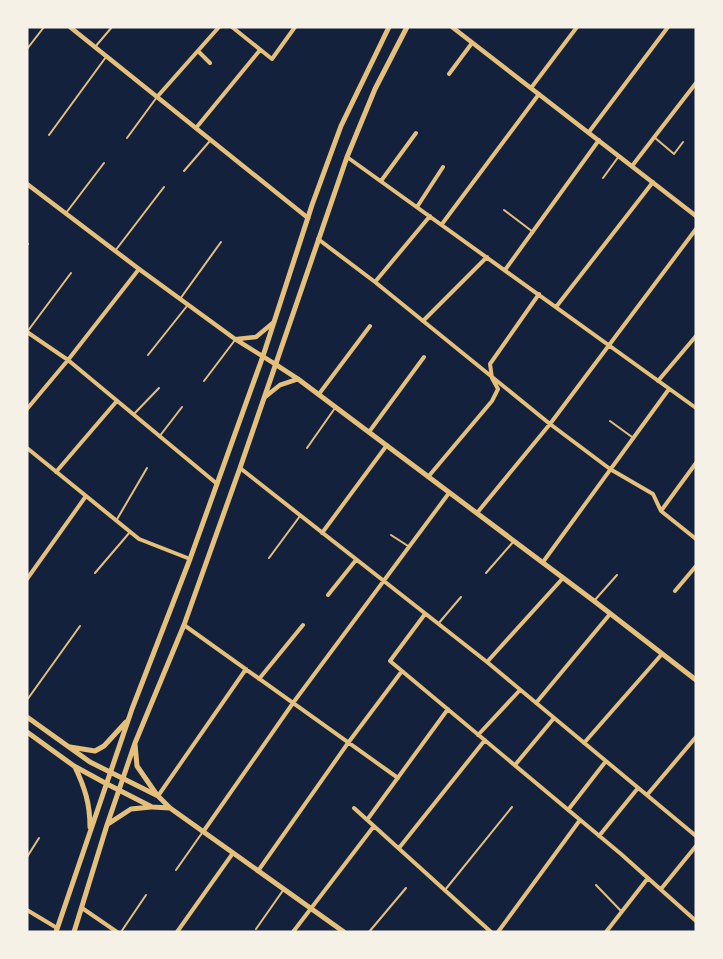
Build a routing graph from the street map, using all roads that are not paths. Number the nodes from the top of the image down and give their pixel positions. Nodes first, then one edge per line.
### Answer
1 (44, 27) edge
2 (70, 27) edge
3 (112, 27) edge
4 (219, 27) edge
5 (232, 27) edge
6 (295, 27) edge
7 (389, 27) edge
8 (407, 27) edge
9 (452, 27) edge
10 (578, 27) edge
11 (668, 27) edge
12 (472, 43) junction
13 (95, 47) junction
14 (27, 49) edge
15 (260, 50) junction
16 (198, 51) junction
17 (107, 57) junction
18 (210, 63) dead end
19 (449, 74) dead end
20 (696, 83) edge
21 (531, 88) junction
22 (539, 94) junction
23 (157, 97) junction
24 (196, 128) junction
25 (589, 132) junction
26 (416, 133) dead end
27 (49, 135) dead end
28 (654, 137) junction
29 (127, 138) dead end
30 (211, 140) junction
31 (599, 140) junction
32 (683, 142) dead end
33 (619, 155) junction
34 (347, 156) junction
35 (104, 162) dead end
36 (632, 166) junction
37 (443, 167) dead end
38 (184, 171) dead end
39 (603, 178) dead end
40 (381, 181) junction
41 (653, 182) junction
42 (27, 184) edge
43 (164, 187) dead end
44 (417, 207) junction
45 (504, 210) dead end
46 (66, 213) junction
47 (430, 216) junction
48 (696, 216) edge
49 (308, 218) junction
50 (442, 224) junction
51 (696, 229) edge
52 (532, 232) junction
53 (318, 239) junction
54 (221, 242) dead end
55 (115, 251) junction
56 (487, 257) junction
57 (139, 269) junction
58 (505, 270) junction
59 (71, 273) dead end
60 (375, 282) junction
61 (539, 294) junction
62 (180, 299) junction
63 (188, 305) junction
64 (556, 307) junction
65 (423, 321) junction
66 (274, 322) junction
67 (370, 326) dead end
68 (27, 332) edge
69 (696, 336) edge
70 (236, 339) junction
71 (609, 345) junction
72 (148, 355) dead end
73 (263, 356) junction
74 (424, 357) dead end
75 (68, 360) junction
76 (275, 364) junction
77 (492, 378) junction
78 (298, 379) junction
79 (204, 381) dead end
80 (658, 381) junction
81 (159, 388) dead end
82 (669, 389) junction
83 (319, 394) junction
84 (265, 397) junction
85 (116, 402) junction
86 (182, 407) dead end
87 (336, 407) junction
88 (696, 408) edge
89 (27, 409) edge
90 (133, 415) junction
91 (610, 420) dead end
92 (550, 424) junction
93 (369, 432) junction
94 (159, 437) junction
95 (633, 438) junction
96 (387, 445) junction
97 (307, 448) dead end
98 (28, 450) edge
99 (696, 463) edge
100 (147, 468) dead end
101 (240, 468) junction
102 (610, 469) junction
103 (56, 471) junction
104 (428, 477) junction
105 (216, 483) junction
106 (450, 492) junction
107 (86, 496) junction
108 (661, 512) junction
109 (477, 513) junction
110 (300, 516) junction
111 (116, 521) junction
112 (130, 532) junction
113 (322, 533) junction
114 (391, 535) dead end
115 (696, 539) edge
116 (514, 541) junction
117 (410, 547) junction
118 (269, 558) dead end
119 (190, 559) junction
120 (356, 560) junction
121 (543, 562) junction
122 (696, 566) edge
123 (95, 573) dead end
124 (486, 573) dead end
125 (617, 575) dead end
126 (563, 578) junction
127 (27, 579) edge
128 (384, 582) junction
129 (675, 591) dead end
130 (328, 595) dead end
131 (461, 597) dead end
132 (594, 601) junction
133 (425, 614) junction
134 (610, 614) junction
135 (438, 624) junction
136 (184, 625) junction
137 (303, 625) dead end
138 (80, 626) dead end
139 (662, 654) junction
140 (487, 662) junction
141 (246, 669) junction
142 (402, 671) junction
143 (259, 679) junction
144 (696, 680) edge
145 (520, 690) junction
146 (27, 700) edge
147 (293, 703) junction
148 (536, 703) junction
149 (132, 709) junction
150 (448, 709) junction
151 (27, 717) edge
152 (554, 718) junction
153 (27, 732) edge
154 (478, 735) junction
155 (696, 737) edge
156 (485, 740) junction
157 (348, 742) junction
158 (135, 743) junction
159 (584, 743) junction
160 (68, 747) junction
161 (606, 761) junction
162 (515, 765) junction
163 (74, 766) junction
164 (112, 772) junction
165 (123, 778) junction
166 (398, 778) junction
167 (107, 784) junction
168 (638, 788) junction
169 (119, 790) junction
170 (647, 795) junction
171 (158, 796) junction
172 (152, 807) junction
173 (513, 807) dead end
174 (170, 808) junction
175 (354, 808) dead end
176 (568, 810) junction
177 (368, 820) junction
178 (580, 820) junction
179 (107, 825) junction
180 (374, 826) junction
181 (203, 832) junction
182 (90, 834) junction
183 (599, 836) junction
184 (696, 836) edge
185 (39, 838) dead end
186 (696, 846) edge
187 (399, 848) junction
188 (233, 854) junction
189 (27, 857) edge
190 (176, 870) dead end
191 (258, 871) junction
192 (649, 878) junction
193 (596, 885) dead end
194 (406, 888) dead end
195 (284, 889) junction
196 (661, 889) junction
197 (445, 890) junction
198 (146, 895) dead end
199 (82, 908) junction
200 (311, 909) junction
201 (27, 910) edge
202 (622, 912) junction
203 (696, 921) edge
204 (256, 929) dead end
205 (57, 930) edge
206 (74, 932) edge
207 (119, 932) edge
208 (177, 932) edge
209 (293, 932) edge
210 (344, 932) edge
211 (369, 932) edge
212 (491, 932) edge
213 (498, 932) edge
214 (606, 932) edge

1 - 14 lane
2 - 13 street
3 - 13 lane
4 - 16 street
5 - 15 street
6 - 15 street
7 - 49 main road
8 - 34 main road
9 - 12 street
10 - 21 street
11 - 25 street
12 - 19 street
12 - 21 street
13 - 17 street
15 - 24 street
16 - 18 street
16 - 23 street
17 - 23 street
17 - 27 lane
20 - 28 street
21 - 22 street
22 - 25 street
22 - 50 street
23 - 24 street
23 - 29 lane
24 - 30 street
25 - 31 street
26 - 40 street
28 - 32 lane
28 - 36 street
30 - 38 lane
30 - 49 street
31 - 33 street
31 - 52 street
33 - 36 street
33 - 39 lane
34 - 40 street
34 - 53 main road
35 - 46 lane
36 - 41 street
37 - 44 street
40 - 44 street
41 - 48 street
41 - 64 street
42 - 46 street
43 - 55 lane
44 - 47 street
45 - 52 lane
46 - 55 street
47 - 50 street
47 - 60 street
49 - 66 main road
50 - 56 street
51 - 71 street
52 - 58 street
53 - 60 street
53 - 76 main road
54 - 62 lane
55 - 57 street
56 - 58 street
56 - 65 street
57 - 62 street
57 - 75 street
58 - 61 street
59 - 68 lane
60 - 65 street
61 - 64 street
61 - 77 street
62 - 63 street
63 - 70 street
63 - 72 lane
64 - 71 street
65 - 77 street
66 - 70 street
66 - 73 main road
67 - 83 street
68 - 75 street
69 - 80 street
70 - 73 street
70 - 79 lane
71 - 80 street
71 - 92 street
73 - 76 street
73 - 105 main road
74 - 93 street
75 - 85 street
75 - 89 street
76 - 78 main road
76 - 84 main road
77 - 92 street
77 - 104 street
78 - 83 main road
78 - 84 street
80 - 82 street
81 - 90 lane
82 - 88 street
82 - 95 street
83 - 87 main road
84 - 101 main road
85 - 90 street
85 - 103 street
86 - 94 lane
87 - 93 main road
87 - 97 lane
90 - 94 street
91 - 95 lane
92 - 102 street
92 - 109 street
93 - 96 main road
94 - 105 street
95 - 102 street
96 - 104 main road
96 - 113 street
98 - 103 street
99 - 108 street
100 - 111 lane
101 - 110 street
101 - 136 main road
102 - 108 street
102 - 121 street
103 - 107 street
104 - 106 main road
105 - 119 main road
106 - 109 main road
106 - 117 street
107 - 111 street
107 - 127 street
108 - 115 street
109 - 116 main road
110 - 113 street
110 - 118 lane
111 - 112 street
112 - 119 street
112 - 123 lane
113 - 120 street
114 - 117 lane
116 - 121 main road
116 - 124 lane
117 - 128 street
119 - 149 main road
120 - 128 street
120 - 130 street
121 - 126 main road
122 - 129 street
125 - 132 lane
126 - 132 main road
126 - 140 street
128 - 133 street
128 - 147 street
131 - 135 lane
132 - 134 main road
133 - 135 street
133 - 142 street
134 - 139 main road
134 - 148 street
135 - 140 street
136 - 141 street
136 - 158 main road
137 - 143 street
138 - 146 lane
139 - 144 main road
139 - 159 street
140 - 145 street
141 - 143 street
141 - 171 street
142 - 150 street
142 - 157 street
143 - 147 street
145 - 148 street
145 - 154 street
147 - 157 street
147 - 181 street
148 - 152 street
149 - 160 main road
149 - 164 main road
150 - 154 street
150 - 166 street
151 - 160 main road
152 - 159 street
152 - 162 street
153 - 163 main road
154 - 156 street
155 - 170 street
156 - 162 street
156 - 187 street
157 - 166 street
157 - 191 street
158 - 165 main road
158 - 171 main road
159 - 161 street
160 - 164 main road
161 - 168 street
161 - 176 street
162 - 176 street
163 - 167 main road
163 - 182 main road
164 - 165 main road
164 - 167 main road
165 - 169 main road
165 - 171 main road
166 - 177 street
167 - 169 main road
167 - 182 main road
168 - 170 street
168 - 183 street
169 - 172 main road
169 - 179 main road
170 - 184 street
171 - 174 main road
172 - 174 main road
172 - 179 main road
173 - 197 lane
174 - 181 main road
175 - 177 street
176 - 178 street
177 - 180 street
178 - 183 street
178 - 213 street
179 - 199 main road
180 - 187 street
180 - 200 street
181 - 188 main road
181 - 190 lane
182 - 205 main road
183 - 192 street
185 - 189 lane
186 - 196 street
187 - 197 street
188 - 191 main road
188 - 208 street
191 - 195 main road
192 - 196 street
192 - 202 street
193 - 202 lane
194 - 211 lane
195 - 200 main road
195 - 204 lane
196 - 203 street
197 - 212 street
198 - 207 lane
199 - 206 main road
199 - 207 street
200 - 209 street
200 - 210 main road
201 - 205 street
202 - 214 street

